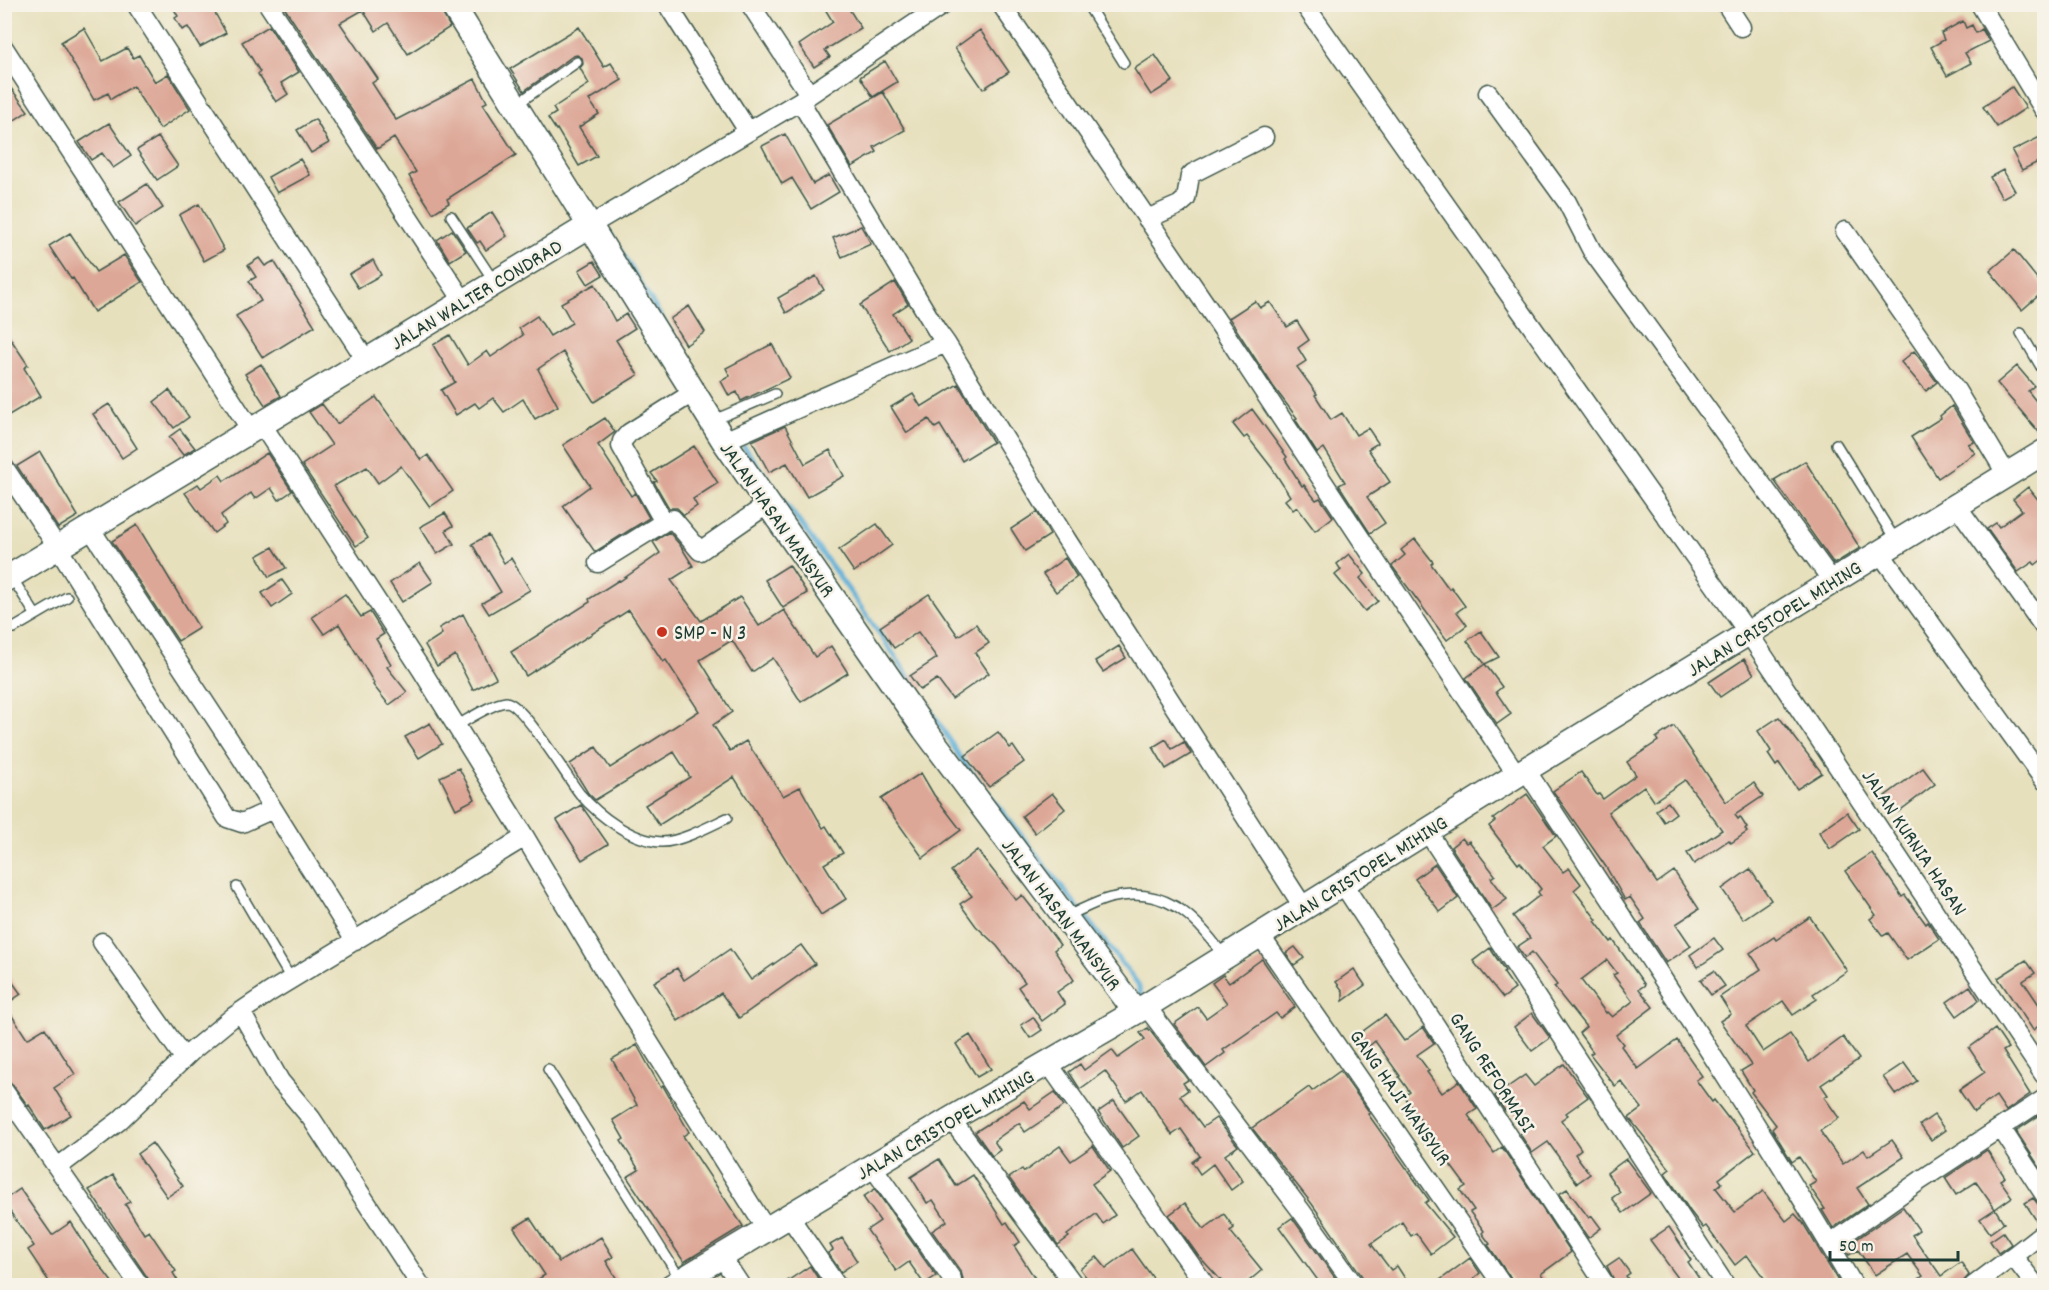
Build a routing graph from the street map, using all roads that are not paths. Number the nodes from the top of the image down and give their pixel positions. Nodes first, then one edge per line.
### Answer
1 (135, 4) edge
2 (268, 4) edge
3 (452, 4) edge
4 (667, 4) edge
5 (750, 4) edge
6 (944, 4) edge
7 (1001, 4) edge
8 (1087, 4) edge
9 (1304, 4) edge
10 (1726, 4) edge
11 (1980, 4) edge
12 (1741, 27) dead end
13 (4, 48) edge
14 (577, 62) dead end
15 (1124, 63) dead end
16 (1488, 93) dead end
17 (805, 97) junction
18 (515, 106) junction
19 (2044, 110) edge
20 (748, 131) junction
21 (1264, 137) dead end
22 (451, 216) dead end
23 (1147, 219) junction
24 (589, 226) junction
25 (1845, 231) dead end
26 (495, 283) junction
27 (464, 302) junction
28 (2021, 333) dead end
29 (946, 343) junction
30 (366, 360) junction
31 (2044, 372) edge
32 (694, 392) junction
33 (775, 394) dead end
34 (256, 426) junction
35 (718, 431) junction
36 (1836, 444) dead end
37 (2044, 452) edge
38 (4, 466) edge
39 (2007, 475) junction
40 (768, 504) junction
41 (1957, 506) junction
42 (664, 522) junction
43 (90, 528) junction
44 (58, 548) junction
45 (1889, 548) junction
46 (598, 563) dead end
47 (8, 578) edge
48 (1833, 582) junction
49 (67, 597) dead end
50 (35, 614) junction
51 (2044, 627) edge
52 (14, 628) dead end
53 (1749, 634) junction
54 (456, 726) junction
55 (1521, 772) junction
56 (2044, 780) edge
57 (273, 809) junction
58 (727, 818) dead end
59 (1427, 831) junction
60 (525, 837) junction
61 (1343, 884) junction
62 (237, 886) dead end
63 (1304, 908) junction
64 (1063, 917) junction
65 (1260, 935) junction
66 (356, 941) junction
67 (102, 942) dead end
68 (1224, 957) junction
69 (291, 979) junction
70 (1141, 1009) junction
71 (241, 1012) junction
72 (184, 1059) junction
73 (1048, 1063) junction
74 (548, 1069) dead end
75 (2044, 1075) edge
76 (4, 1091) edge
77 (2044, 1099) edge
78 (951, 1119) junction
79 (2001, 1128) junction
80 (872, 1166) junction
81 (58, 1167) junction
82 (2044, 1194) edge
83 (789, 1216) junction
84 (766, 1229) junction
85 (2044, 1232) edge
86 (1830, 1244) junction
87 (721, 1256) junction
88 (2013, 1256) junction
89 (951, 1279) dead end
90 (676, 1283) edge
91 (140, 1286) edge
92 (421, 1286) edge
93 (741, 1286) edge
94 (837, 1286) edge
95 (1075, 1286) edge
96 (1206, 1286) edge
97 (1356, 1286) edge
98 (1503, 1286) edge
99 (1606, 1286) edge
100 (1726, 1286) edge
101 (1854, 1286) edge
102 (1973, 1286) edge
103 (2036, 1286) edge

1 - 30 street
2 - 27 street
3 - 18 street, JALAN HASAN MANSYUR
4 - 20 street
5 - 17 street
6 - 17 street, JALAN WALTER CONDRAD
7 - 23 street
8 - 15 lane
9 - 53 street, JALAN KURNIA HASAN
10 - 12 street
11 - 19 street
13 - 34 street
14 - 18 lane
16 - 48 street
17 - 20 street, JALAN WALTER CONDRAD
17 - 29 street
18 - 24 street, JALAN HASAN MANSYUR
20 - 24 street, JALAN WALTER CONDRAD
21 - 23 street
22 - 26 lane
23 - 55 street
24 - 26 street, JALAN WALTER CONDRAD
24 - 32 street, JALAN HASAN MANSYUR
25 - 39 street
26 - 27 street, JALAN WALTER CONDRAD
27 - 30 street, JALAN WALTER CONDRAD
28 - 31 lane
29 - 35 street
29 - 63 street
30 - 34 street, JALAN WALTER CONDRAD
32 - 35 street, JALAN HASAN MANSYUR
32 - 42 street
33 - 35 lane
34 - 43 street, JALAN WALTER CONDRAD
34 - 54 street
35 - 40 street, JALAN HASAN MANSYUR
36 - 45 lane
37 - 39 street, JALAN CRISTOPEL MIHING
38 - 44 street
39 - 41 street, JALAN CRISTOPEL MIHING
40 - 42 street
40 - 64 street, JALAN HASAN MANSYUR
41 - 45 street, JALAN CRISTOPEL MIHING
41 - 51 street
42 - 46 street
43 - 44 street, JALAN WALTER CONDRAD
43 - 57 street
44 - 47 street, JALAN WALTER CONDRAD
44 - 57 street
45 - 48 street, JALAN CRISTOPEL MIHING
45 - 56 street
47 - 50 lane
48 - 53 street, JALAN CRISTOPEL MIHING
49 - 50 lane
50 - 52 lane
53 - 55 street, JALAN CRISTOPEL MIHING
53 - 75 street, JALAN KURNIA HASAN
54 - 58 lane
54 - 60 street
55 - 59 street, JALAN CRISTOPEL MIHING
55 - 86 street
57 - 66 street
59 - 61 street, JALAN CRISTOPEL MIHING
59 - 100 street
60 - 66 street
60 - 84 street
61 - 63 street, JALAN CRISTOPEL MIHING
61 - 99 street, GANG REFORMASI
62 - 69 lane
63 - 65 street, JALAN CRISTOPEL MIHING
64 - 68 lane
64 - 70 street, JALAN HASAN MANSYUR
65 - 68 street, JALAN CRISTOPEL MIHING
65 - 98 street, GANG HAJI MANSYUR
66 - 69 street
67 - 72 street
68 - 70 street, JALAN CRISTOPEL MIHING
69 - 71 street
70 - 73 street, JALAN CRISTOPEL MIHING
70 - 97 street
71 - 72 street
71 - 92 street
72 - 81 street
73 - 78 street, JALAN CRISTOPEL MIHING
73 - 96 street
74 - 90 lane
76 - 81 street
77 - 79 street
78 - 80 street, JALAN CRISTOPEL MIHING
78 - 95 street
79 - 82 street
79 - 86 street
80 - 83 street, JALAN CRISTOPEL MIHING
80 - 89 street
81 - 91 street
83 - 84 street, JALAN CRISTOPEL MIHING
83 - 94 street
84 - 87 street, JALAN CRISTOPEL MIHING
85 - 88 street
86 - 101 street
87 - 90 street, JALAN CRISTOPEL MIHING
87 - 93 street
88 - 102 street
88 - 103 street

